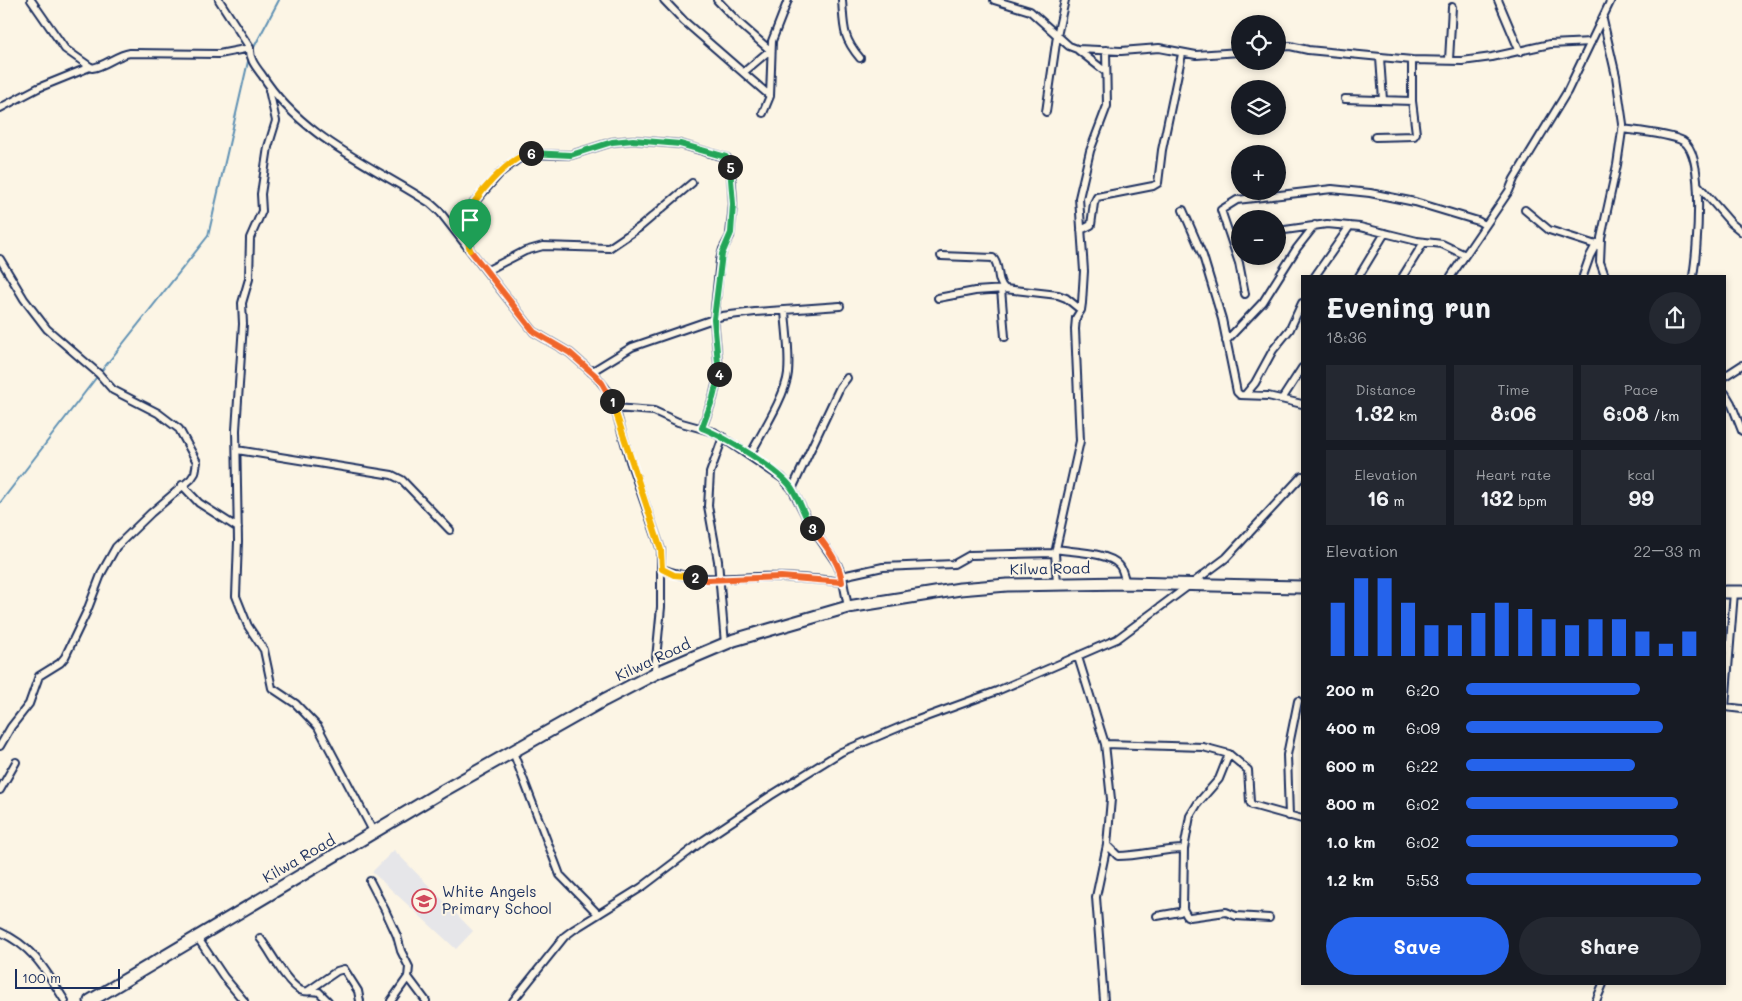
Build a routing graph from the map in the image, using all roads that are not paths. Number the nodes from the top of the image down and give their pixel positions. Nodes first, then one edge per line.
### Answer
1 (31, 0) edge
2 (219, 0) edge
3 (664, 0) edge
4 (717, 0) edge
5 (788, 0) edge
6 (842, 0) edge
7 (994, 0) edge
8 (1064, 0) edge
9 (1498, 0) edge
10 (1611, 0) edge
11 (1452, 7) dead end
12 (1603, 20) junction
13 (1057, 36) junction
14 (1591, 42) junction
15 (1286, 46) edge
16 (250, 48) junction
17 (1077, 49) junction
18 (771, 50) junction
19 (1106, 50) junction
20 (1520, 52) junction
21 (1231, 53) edge
22 (1182, 54) junction
23 (860, 58) dead end
24 (1380, 58) junction
25 (1412, 60) junction
26 (1449, 60) junction
27 (90, 67) junction
28 (744, 72) junction
29 (1106, 72) junction
30 (268, 86) junction
31 (770, 96) junction
32 (1345, 99) dead end
33 (1383, 100) junction
34 (1412, 101) junction
35 (0, 108) edge
36 (1046, 112) dead end
37 (763, 113) dead end
38 (1622, 129) junction
39 (1375, 137) dead end
40 (692, 183) dead end
41 (1698, 186) junction
42 (1183, 210) dead end
43 (1526, 210) dead end
44 (1315, 225) junction
45 (1485, 225) junction
46 (1350, 226) junction
47 (1081, 230) junction
48 (1286, 230) edge
49 (1742, 232) edge
50 (1385, 233) junction
51 (1230, 236) joint
52 (1601, 238) junction
53 (1424, 242) junction
54 (1596, 245) junction
55 (470, 250) junction
56 (1465, 255) junction
57 (941, 256) dead end
58 (0, 259) edge
59 (486, 271) junction
60 (1316, 275) edge
61 (1360, 275) edge
62 (1404, 275) edge
63 (1452, 275) edge
64 (1583, 275) edge
65 (1605, 275) edge
66 (1693, 275) edge
67 (1004, 289) junction
68 (1245, 294) dead end
69 (938, 298) dead end
70 (1301, 305) edge
71 (840, 306) dead end
72 (785, 310) junction
73 (1081, 310) junction
74 (714, 319) junction
75 (1005, 337) dead end
76 (1226, 341) junction
77 (1742, 365) edge
78 (1301, 370) edge
79 (591, 372) junction
80 (1726, 375) edge
81 (846, 378) dead end
82 (1726, 394) edge
83 (1245, 395) junction
84 (1282, 399) junction
85 (1301, 404) edge
86 (615, 408) junction
87 (702, 428) junction
88 (1742, 431) edge
89 (723, 437) junction
90 (237, 450) junction
91 (750, 455) junction
92 (1301, 477) edge
93 (182, 485) junction
94 (792, 489) junction
95 (238, 528) junction
96 (450, 530) dead end
97 (1055, 551) junction
98 (662, 569) junction
99 (720, 579) junction
100 (842, 579) junction
101 (1126, 583) junction
102 (1057, 584) junction
103 (1189, 586) junction
104 (1301, 587) edge
105 (1734, 592) edge
106 (848, 607) junction
107 (725, 644) junction
108 (1078, 657) junction
109 (656, 673) junction
110 (1726, 694) edge
111 (1298, 701) dead end
112 (1726, 707) edge
113 (1742, 709) edge
114 (1105, 744) junction
115 (0, 746) edge
116 (514, 752) junction
117 (1228, 754) junction
118 (16, 762) dead end
119 (0, 788) edge
120 (1289, 816) junction
121 (1301, 819) edge
122 (374, 833) junction
123 (1107, 845) junction
124 (1184, 849) junction
125 (370, 881) dead end
126 (1183, 908) junction
127 (598, 914) junction
128 (1157, 916) dead end
129 (1269, 918) dead end
130 (0, 932) edge
131 (197, 937) junction
132 (260, 938) dead end
133 (408, 977) junction
134 (1603, 985) edge
135 (308, 990) junction
136 (65, 1001) edge
137 (90, 1001) edge
138 (244, 1001) edge
139 (328, 1001) edge
140 (360, 1001) edge
141 (391, 1001) edge
142 (426, 1001) edge
143 (513, 1001) edge
144 (1104, 1001) edge
145 (1596, 1001) edge

1 - 27 street
2 - 16 street
3 - 28 street
4 - 18 street
5 - 18 street
6 - 23 street
7 - 13 street
8 - 13 street
9 - 20 street
10 - 12 street
11 - 26 street
12 - 14 street
12 - 38 street
13 - 17 street
13 - 36 street
14 - 20 street
14 - 45 street
15 - 24 street
16 - 27 street
16 - 30 street
17 - 19 street
17 - 29 street
18 - 28 street
18 - 31 street
19 - 22 street
19 - 29 street
20 - 26 street
21 - 22 street
22 - 47 street
24 - 25 street
24 - 33 street
25 - 26 street
25 - 34 street
27 - 35 street
28 - 31 street
29 - 47 street
30 - 55 street
30 - 90 street
31 - 37 street
32 - 33 street
33 - 34 street
34 - 39 street
38 - 41 street
38 - 52 street
40 - 59 street
41 - 49 street
41 - 66 street
42 - 76 street
43 - 54 street
44 - 46 street
44 - 48 street
44 - 76 street
45 - 51 street
45 - 56 street
46 - 50 street
46 - 60 street
47 - 73 street
50 - 53 street
50 - 61 street
51 - 68 street
52 - 54 street
52 - 65 street
53 - 56 street
53 - 62 street
54 - 64 street
55 - 59 street
55 - 74 street
56 - 63 street
57 - 67 street
58 - 93 street
59 - 79 street
67 - 69 street
67 - 73 street
67 - 75 street
70 - 83 street
71 - 72 street
72 - 74 street
72 - 91 street
73 - 97 street
74 - 79 street
74 - 87 street
76 - 83 street
77 - 80 street
78 - 84 street
79 - 86 street
81 - 94 street
82 - 88 street
83 - 84 street
84 - 85 street
86 - 87 street
86 - 98 street
87 - 89 street
89 - 91 street
89 - 99 street
90 - 95 street
90 - 96 street
91 - 94 street
92 - 103 street
93 - 95 street
93 - 115 street
94 - 100 street
95 - 122 street
97 - 100 street
97 - 101 street
97 - 102 street
98 - 99 street
98 - 109 street
99 - 100 street
99 - 107 street
100 - 106 street
101 - 102 highway, Kilwa Road
101 - 103 highway, Kilwa Road
102 - 106 highway, Kilwa Road
103 - 104 highway, Kilwa Road
103 - 108 street
105 - 110 street
106 - 107 highway, Kilwa Road
107 - 109 highway, Kilwa Road
108 - 114 street
108 - 127 street
109 - 116 highway, Kilwa Road
111 - 120 street
112 - 113 street
114 - 117 street
114 - 123 street
116 - 122 highway, Kilwa Road
116 - 127 street
117 - 120 street
117 - 124 street
118 - 119 street
120 - 121 street
122 - 131 highway, Kilwa Road
123 - 124 street
123 - 144 street
124 - 126 street
125 - 133 street
126 - 128 street
126 - 129 street
127 - 143 street
130 - 136 street
131 - 137 highway, Kilwa Road
131 - 138 street
132 - 135 street
133 - 141 street
133 - 142 street
134 - 145 street
135 - 139 street
135 - 140 street

